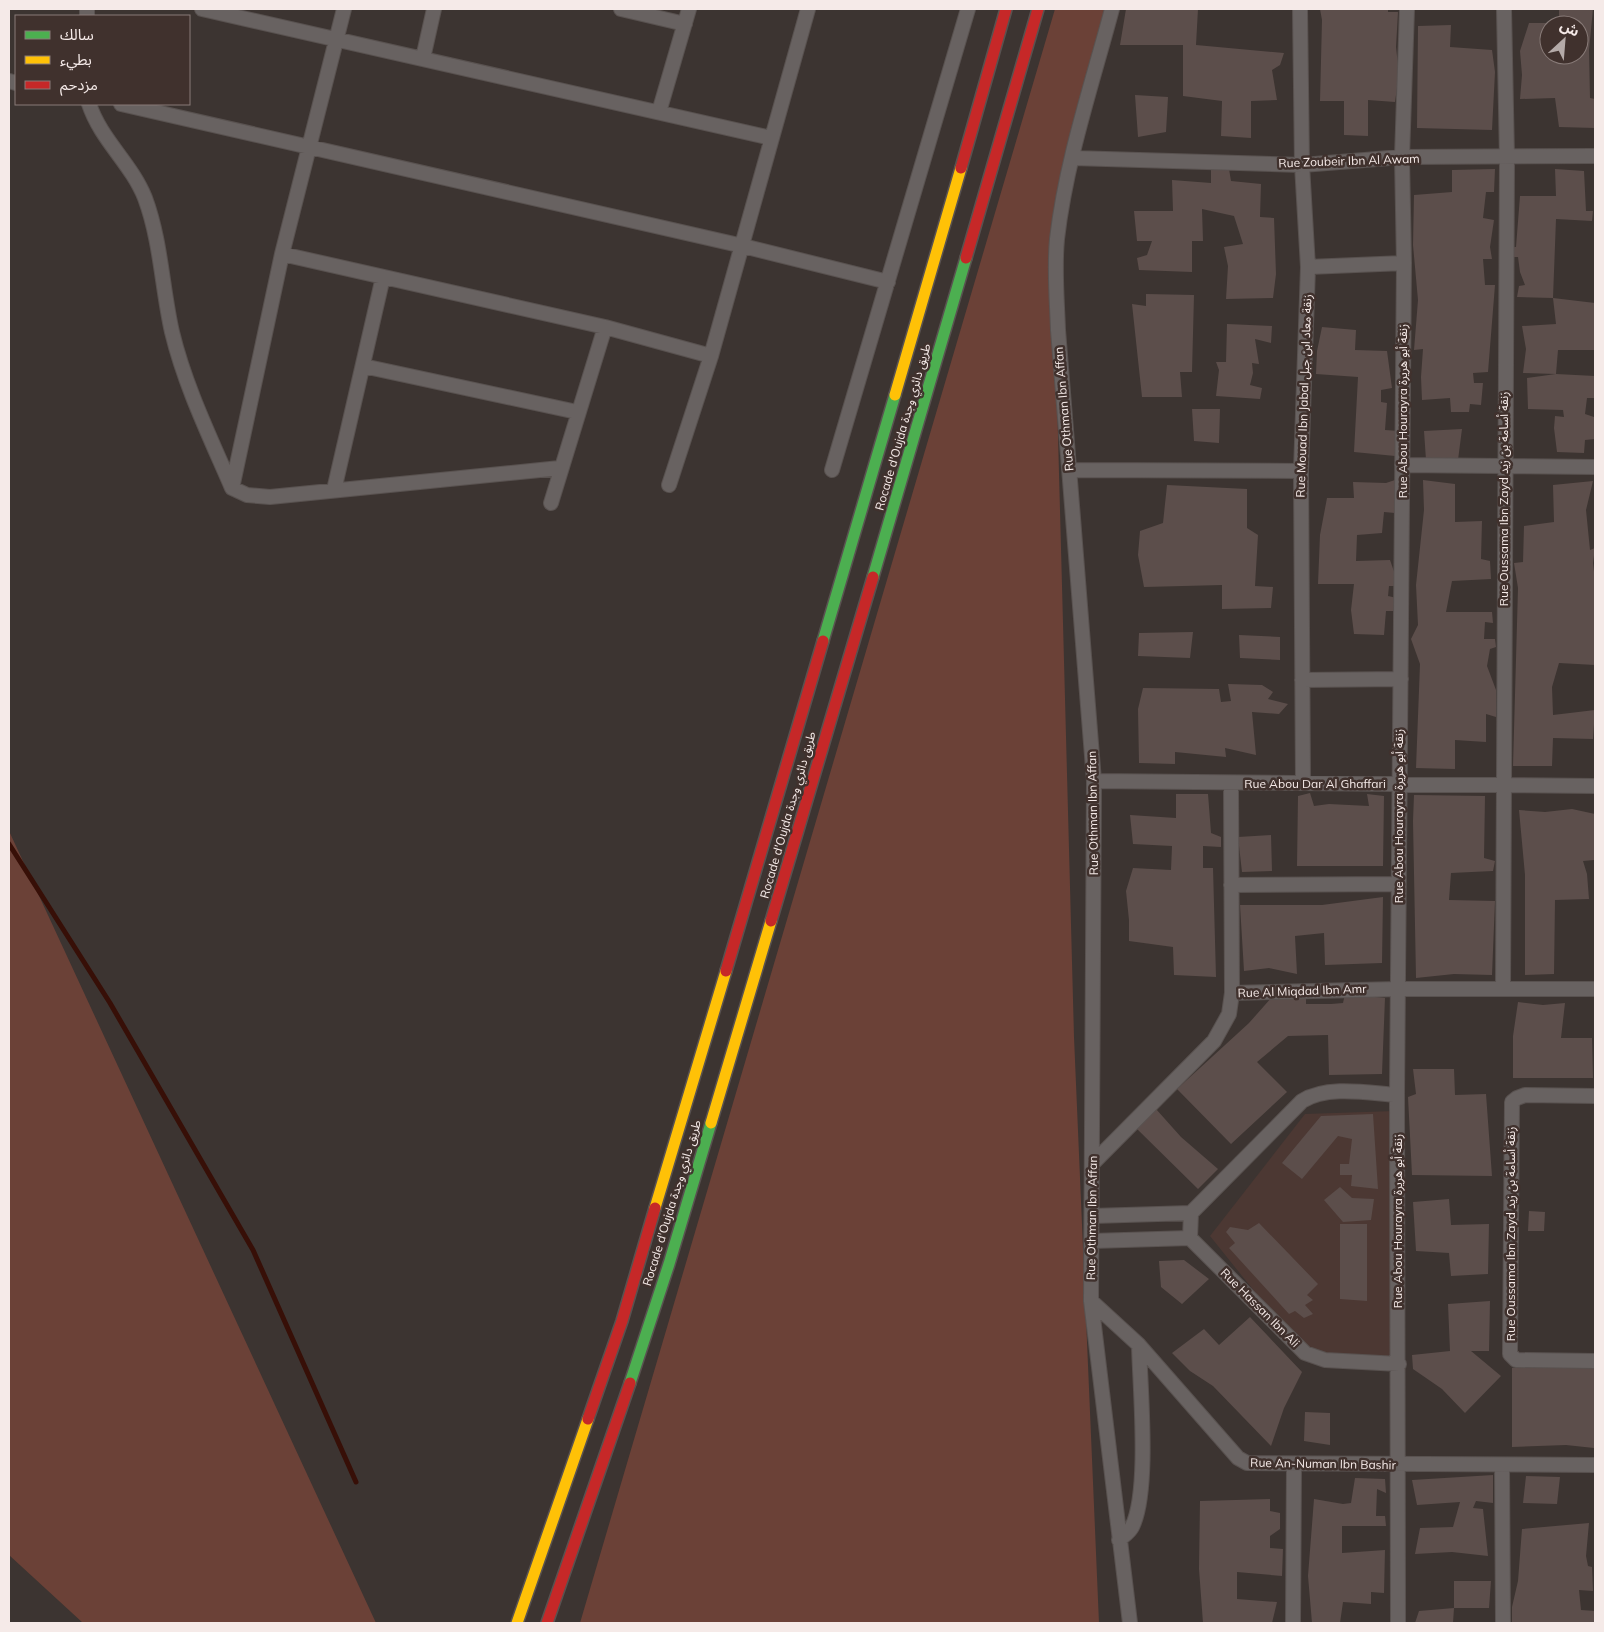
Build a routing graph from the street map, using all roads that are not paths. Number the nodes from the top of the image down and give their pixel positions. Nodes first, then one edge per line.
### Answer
1 (202, 9) edge
2 (344, 9) edge
3 (434, 9) edge
4 (621, 9) edge
5 (689, 9) edge
6 (808, 9) edge
7 (968, 9) edge
8 (1006, 9) edge
9 (1038, 9) edge
10 (1112, 9) edge
11 (1300, 9) edge
12 (1406, 9) edge
13 (1504, 9) edge
14 (246, 13) edge
15 (685, 24) junction
16 (337, 40) junction
17 (424, 58) junction
18 (89, 105) edge
19 (125, 105) edge
20 (659, 112) junction
21 (771, 138) junction
22 (308, 147) junction
23 (1595, 156) edge
24 (1073, 158) junction
25 (1402, 158) junction
26 (1506, 158) junction
27 (1302, 165) junction
28 (742, 246) junction
29 (282, 254) junction
30 (1404, 263) junction
31 (1308, 267) junction
32 (383, 277) junction
33 (888, 282) junction
34 (605, 327) junction
35 (711, 356) junction
36 (363, 366) junction
37 (577, 412) junction
38 (1402, 465) junction
39 (1504, 466) junction
40 (1595, 467) edge
41 (560, 468) junction
42 (832, 470) dead end
43 (1070, 470) junction
44 (1301, 471) junction
45 (669, 484) dead end
46 (232, 488) junction
47 (334, 490) junction
48 (551, 503) dead end
49 (1401, 679) junction
50 (1302, 680) junction
51 (1094, 781) junction
52 (1231, 783) junction
53 (1303, 783) junction
54 (1400, 784) junction
55 (1504, 784) junction
56 (1595, 786) edge
57 (1398, 884) junction
58 (1231, 885) junction
59 (1399, 989) junction
60 (1503, 989) junction
61 (1595, 989) edge
62 (1232, 993) junction
63 (1397, 1095) junction
64 (1595, 1096) edge
65 (1093, 1163) junction
66 (1191, 1213) junction
67 (1092, 1216) junction
68 (1190, 1238) junction
69 (1092, 1241) junction
70 (1091, 1301) junction
71 (1139, 1345) junction
72 (1595, 1361) edge
73 (1399, 1364) junction
74 (1294, 1465) junction
75 (1398, 1465) junction
76 (1502, 1465) junction
77 (1595, 1465) edge
78 (1118, 1540) junction
79 (517, 1623) edge
80 (547, 1623) edge
81 (1130, 1623) edge
82 (1293, 1623) edge
83 (1398, 1623) edge
84 (1503, 1623) edge

1 - 14 street
2 - 16 street
3 - 17 street
4 - 15 street
5 - 15 street
6 - 21 street
7 - 33 street
8 - 79 highway, Rocade d'Oujda طريق دائري وجدة
9 - 80 highway, Rocade d'Oujda طريق دائري وجدة
10 - 24 street, Rue Othman Ibn Affan
11 - 27 street, Rue Mouad Ibn Jabal زنقة معاد ابن جبل
12 - 25 street, Rue Abou Hourayra زنقة أبو هريرة
13 - 26 street, Rue Oussama Ibn Zayd زنقة أسامة بن زيد
14 - 16 street
15 - 20 street
16 - 17 street
16 - 22 street
17 - 20 street
18 - 46 street
19 - 22 street
20 - 21 street
21 - 28 street
22 - 28 street
22 - 29 street
23 - 26 street, Rue Zoubeir Ibn Al Awam
24 - 27 street, Rue Zoubeir Ibn Al Awam
24 - 43 street, Rue Othman Ibn Affan
25 - 26 street, Rue Zoubeir Ibn Al Awam
25 - 27 street, Rue Zoubeir Ibn Al Awam
25 - 30 street, Rue Abou Hourayra زنقة أبو هريرة
26 - 39 street, Rue Oussama Ibn Zayd زنقة أسامة بن زيد
27 - 31 street, Rue Mouad Ibn Jabal زنقة معاد ابن جبل
28 - 33 street
28 - 35 street
29 - 32 street
29 - 46 street
30 - 31 street
30 - 38 street, Rue Abou Hourayra زنقة أبو هريرة
31 - 44 street, Rue Mouad Ibn Jabal زنقة معاد ابن جبل
32 - 34 street
32 - 36 street
33 - 42 street
34 - 35 street
34 - 37 street
35 - 45 street
36 - 37 street
36 - 47 street
37 - 41 street
38 - 39 street
38 - 49 street, Rue Abou Hourayra زنقة أبو هريرة
39 - 40 street
39 - 55 street, Rue Oussama Ibn Zayd زنقة أسامة بن زيد
41 - 47 street
41 - 48 street
43 - 44 street
43 - 51 street, Rue Othman Ibn Affan
44 - 50 street, Rue Mouad Ibn Jabal زنقة معاد ابن جبل
46 - 47 street
49 - 50 street
49 - 54 street, Rue Abou Hourayra زنقة أبو هريرة
50 - 53 street, Rue Mouad Ibn Jabal زنقة معاد ابن جبل
51 - 52 street, Rue Abou Dar Al Ghaffari
51 - 65 street, Rue Othman Ibn Affan
52 - 53 street, Rue Abou Dar Al Ghaffari
52 - 58 street
53 - 54 street, Rue Abou Dar Al Ghaffari
54 - 55 street, Rue Abou Dar Al Ghaffari
54 - 57 street, Rue Abou Hourayra زنقة أبو هريرة
55 - 56 street, Rue Abou Dar Al Ghaffari
55 - 60 street, Rue Oussama Ibn Zayd زنقة أسامة بن زيد
57 - 58 street
57 - 59 street, Rue Abou Hourayra زنقة أبو هريرة
58 - 62 street
59 - 60 street, Rue Al Miqdad Ibn Amr
59 - 62 street, Rue Al Miqdad Ibn Amr
59 - 63 street, Rue Abou Hourayra زنقة أبو هريرة
60 - 61 street, Rue Al Miqdad Ibn Amr
62 - 65 street, Rue Al Miqdad Ibn Amr
63 - 66 street
63 - 73 street, Rue Abou Hourayra زنقة أبو هريرة
64 - 72 street, Rue Oussama Ibn Zayd زنقة أسامة بن زيد
65 - 67 street, Rue Othman Ibn Affan
66 - 67 street
66 - 68 street
67 - 69 street, Rue Othman Ibn Affan
68 - 69 street
68 - 73 street, Rue Hassan Ibn Ali
69 - 70 street, Rue Othman Ibn Affan
70 - 71 street, Rue An-Numan Ibn Bashir
70 - 78 street, Rue Othman Ibn Affan
71 - 74 street, Rue An-Numan Ibn Bashir
71 - 78 street
73 - 75 street, Rue Abou Hourayra زنقة أبو هريرة
74 - 75 street, Rue An-Numan Ibn Bashir
74 - 82 street
75 - 76 street, Rue An-Numan Ibn Bashir
75 - 83 street, Rue Abou Hourayra زنقة أبو هريرة
76 - 77 street, Rue An-Numan Ibn Bashir
76 - 84 street
78 - 81 street, Rue Othman Ibn Affan

